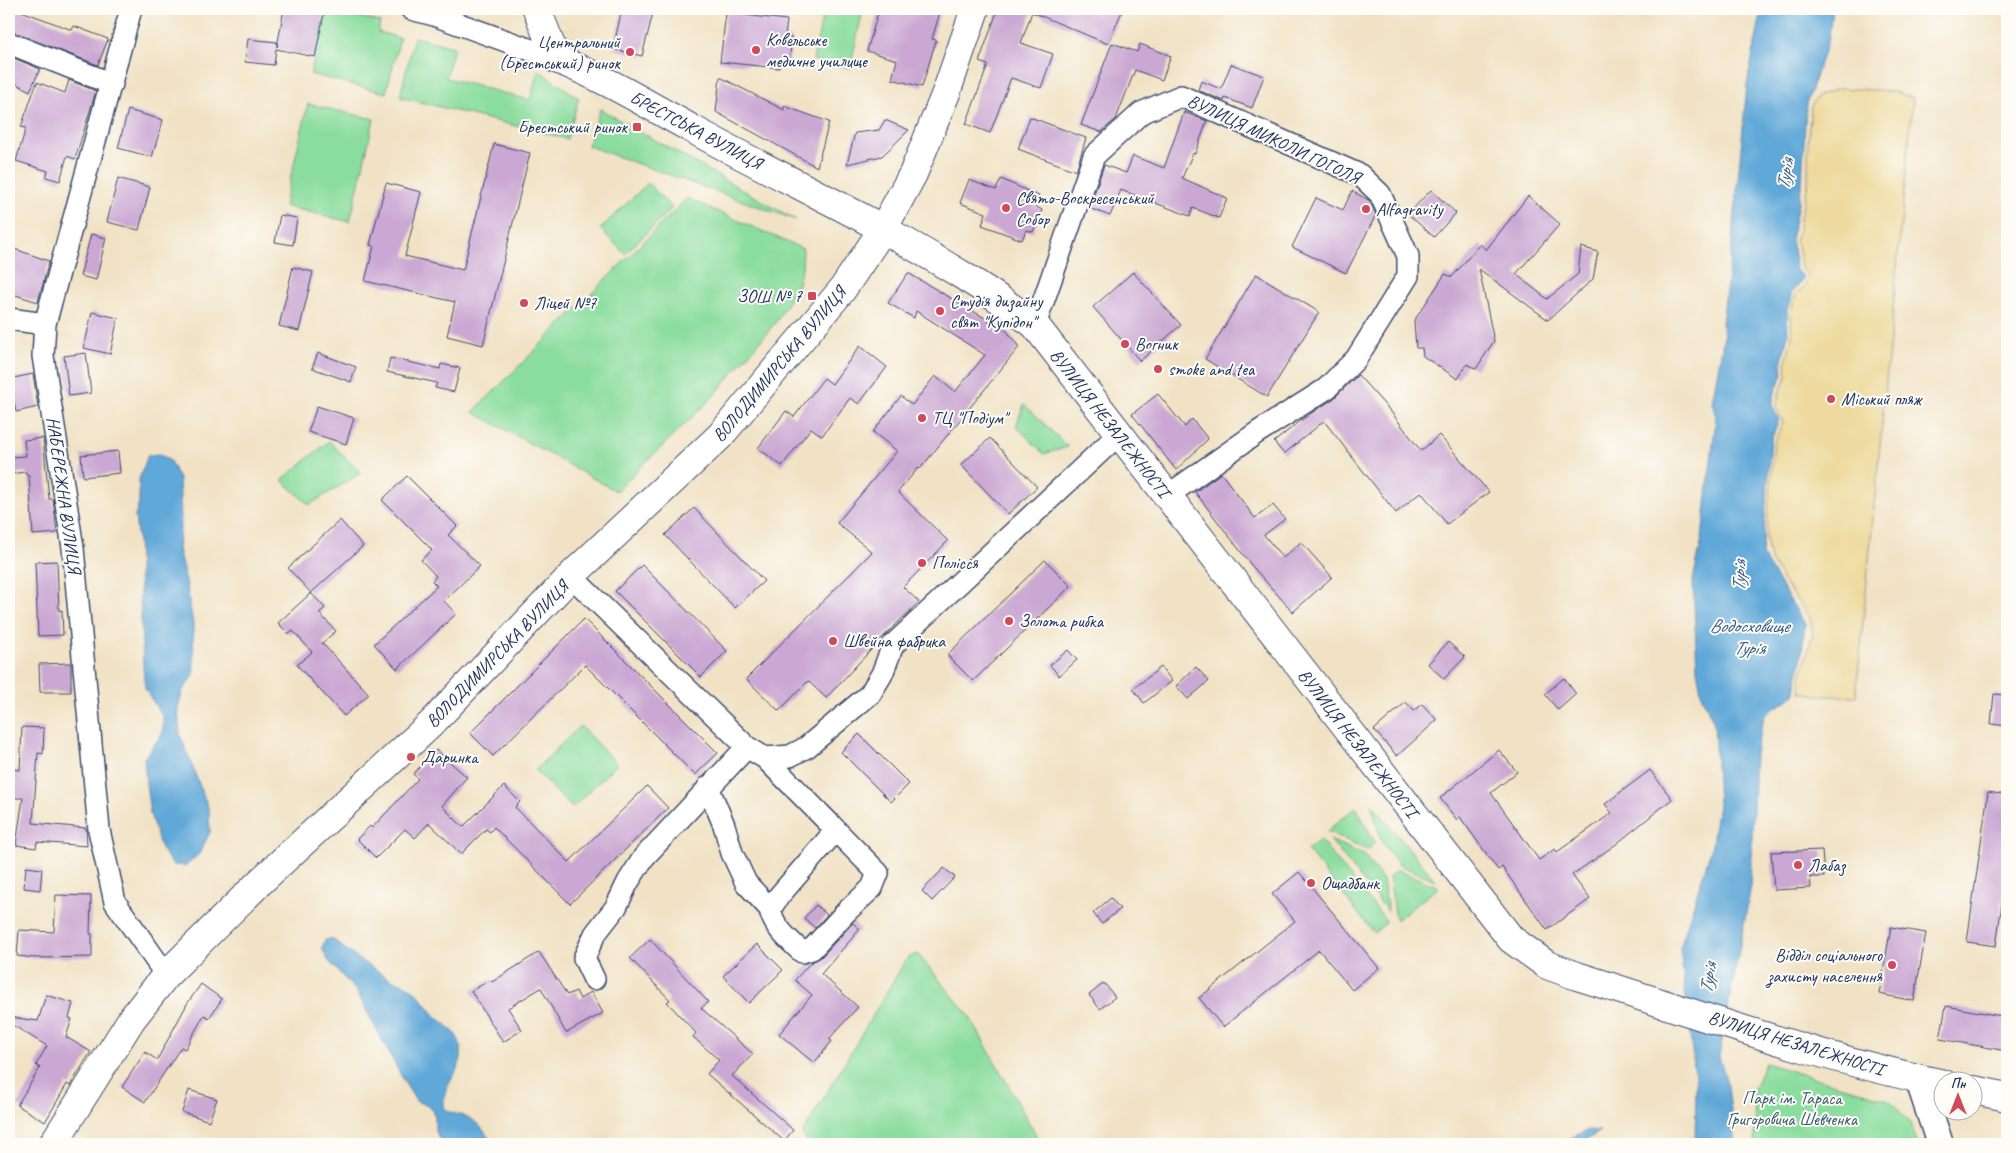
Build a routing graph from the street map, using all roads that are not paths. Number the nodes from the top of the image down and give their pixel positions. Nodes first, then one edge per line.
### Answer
1 (132, 9) edge
2 (411, 9) edge
3 (537, 9) edge
4 (975, 9) edge
5 (9, 44) edge
6 (556, 60) junction
7 (112, 84) junction
8 (883, 229) junction
9 (9, 319) edge
10 (44, 324) junction
11 (1035, 325) junction
12 (1120, 434) junction
13 (1167, 496) junction
14 (571, 576) junction
15 (747, 746) junction
16 (765, 758) junction
17 (708, 787) junction
18 (836, 830) junction
19 (770, 910) junction
20 (166, 975) junction
21 (594, 979) dead end
22 (1931, 1081) edge
23 (1984, 1092) edge
24 (2007, 1097) edge
25 (53, 1144) edge
26 (1940, 1144) edge

1 - 7 street, НАБЕРЕЖНА ВУЛИЦЯ
2 - 6 street
3 - 6 main road
4 - 8 main road, ВОЛОДИМИРСЬКА ВУЛИЦЯ
5 - 7 street
6 - 8 main road, БРЕСТСЬКА ВУЛИЦЯ
7 - 10 street, НАБЕРЕЖНА ВУЛИЦЯ
8 - 11 main road, ВУЛИЦЯ НЕЗАЛЕЖНОСТІ
8 - 14 main road, ВОЛОДИМИРСЬКА ВУЛИЦЯ
9 - 10 street
10 - 20 street, НАБЕРЕЖНА ВУЛИЦЯ
11 - 12 main road, ВУЛИЦЯ НЕЗАЛЕЖНОСТІ
11 - 13 street, ВУЛИЦЯ МИКОЛИ ГОГОЛЯ
12 - 13 main road, ВУЛИЦЯ НЕЗАЛЕЖНОСТІ
12 - 16 street
13 - 22 main road, ВУЛИЦЯ НЕЗАЛЕЖНОСТІ
14 - 15 street
14 - 20 main road, ВОЛОДИМИРСЬКА ВУЛИЦЯ
15 - 16 street
15 - 17 street
16 - 18 street
17 - 19 street
17 - 21 street
18 - 19 street
18 - 19 street
20 - 25 main road, ВОЛОДИМИРСЬКА ВУЛИЦЯ
22 - 26 street
23 - 24 main road

